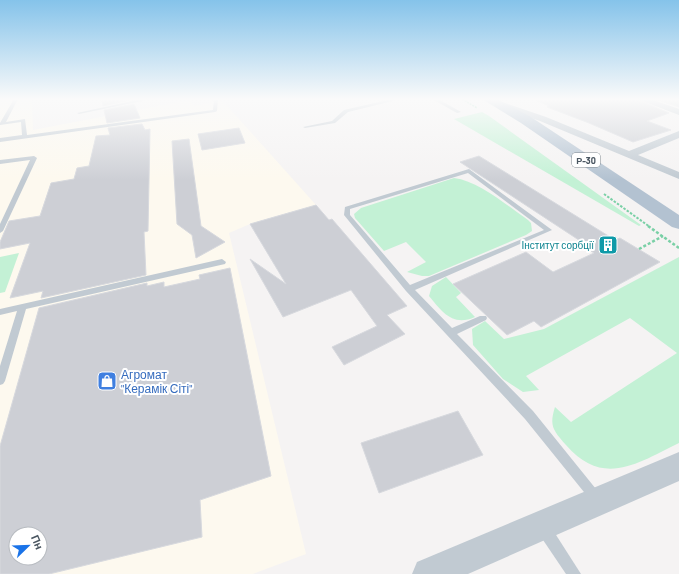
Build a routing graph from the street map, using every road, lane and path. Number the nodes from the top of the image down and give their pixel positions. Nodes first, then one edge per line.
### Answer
1 (24, 126) edge
2 (107, 126) edge
3 (312, 126) edge
4 (535, 126) edge
5 (559, 126) edge
6 (305, 127) dead end
7 (679, 134) edge
8 (25, 137) junction
9 (0, 140) edge
10 (629, 155) junction
11 (0, 162) edge
12 (679, 176) edge
13 (601, 192) dead end
14 (679, 223) edge
15 (0, 231) edge
16 (663, 236) junction
17 (679, 248) edge
18 (639, 249) dead end
19 (222, 262) dead end
20 (409, 289) junction
21 (24, 307) junction
22 (0, 312) edge
23 (483, 318) dead end
24 (452, 333) junction
25 (0, 379) edge
26 (679, 466) edge
27 (598, 500) junction
28 (542, 525) junction
29 (430, 574) edge
30 (574, 574) edge

1 - 8 lane
2 - 8 lane
3 - 6 lane
4 - 14 main road, Р-30
5 - 10 street
7 - 10 street
8 - 9 lane
10 - 12 street
11 - 15 lane
13 - 16 path
16 - 17 path
16 - 18 path
19 - 21 lane
20 - 20 lane
20 - 24 lane
21 - 22 lane
21 - 25 lane
23 - 24 lane
24 - 27 lane
26 - 27 street
27 - 28 street
28 - 29 street
28 - 30 lane

